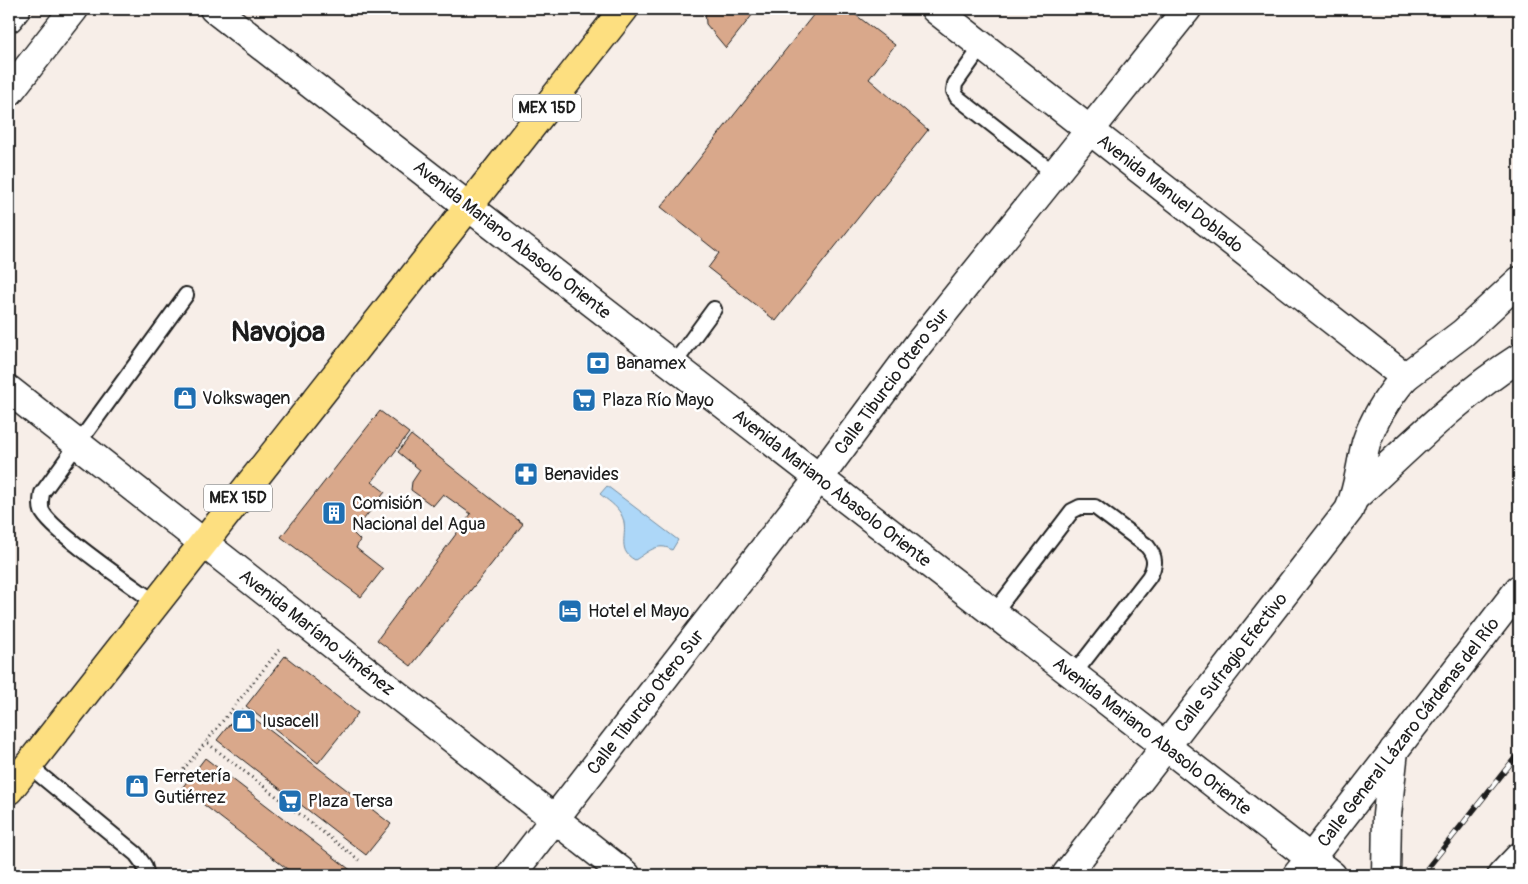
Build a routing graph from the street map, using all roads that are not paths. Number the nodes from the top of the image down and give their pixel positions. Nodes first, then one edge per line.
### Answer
1 (16, 9) edge
2 (74, 9) edge
3 (214, 9) edge
4 (624, 9) edge
5 (935, 9) edge
6 (1187, 9) edge
7 (9, 18) edge
8 (982, 46) junction
9 (9, 92) edge
10 (1090, 130) junction
11 (1055, 174) junction
12 (470, 207) junction
13 (1519, 281) edge
14 (186, 295) dead end
15 (714, 309) dead end
16 (1519, 358) edge
17 (673, 365) junction
18 (1405, 377) junction
19 (9, 390) edge
20 (78, 444) junction
21 (819, 478) junction
22 (1356, 496) junction
23 (203, 543) junction
24 (1519, 589) edge
25 (156, 603) junction
26 (994, 614) junction
27 (1073, 676) junction
28 (1166, 748) junction
29 (1394, 750) junction
30 (28, 765) junction
31 (9, 790) edge
32 (554, 819) junction
33 (1519, 857) edge
34 (1304, 867) edge
35 (147, 875) edge
36 (511, 875) edge
37 (626, 875) edge
38 (1066, 875) edge
39 (1332, 875) edge
40 (1386, 875) edge
41 (1502, 875) edge

1 - 7 street
2 - 9 street
3 - 12 street, Avenida Mariano Abasolo Oriente
4 - 12 highway, MEX 15D
5 - 8 street, Avenida Manuel Doblado
6 - 10 street, Calle Tiburcio Otero Sur
8 - 10 street, Avenida Manuel Doblado
8 - 11 lane
10 - 11 street, Calle Tiburcio Otero Sur
10 - 18 street, Avenida Manuel Doblado
11 - 21 street, Calle Tiburcio Otero Sur
12 - 17 street, Avenida Mariano Abasolo Oriente
12 - 23 highway, MEX 15D
13 - 18 street, Calle Sufragio Efectivo
14 - 20 lane
15 - 17 lane
16 - 22 street, Calle Sufragio Efectivo
17 - 21 street, Avenida Mariano Abasolo Oriente
18 - 22 street, Calle Sufragio Efectivo
19 - 20 street, Avenida Maríano Jiménez
20 - 23 street, Avenida Maríano Jiménez
20 - 25 lane
21 - 26 street, Avenida Mariano Abasolo Oriente
21 - 32 street, Calle Tiburcio Otero Sur
22 - 28 street, Calle Sufragio Efectivo
23 - 25 highway, MEX 15D
23 - 32 street, Avenida Maríano Jiménez
24 - 29 street, Calle General Lázaro Cárdenas del Río
25 - 30 highway, MEX 15D
26 - 27 street, Avenida Mariano Abasolo Oriente
26 - 27 lane
27 - 28 street, Avenida Mariano Abasolo Oriente
28 - 34 street, Avenida Mariano Abasolo Oriente
28 - 38 street, Calle Sufragio Efectivo
29 - 34 street, Calle General Lázaro Cárdenas del Río
29 - 40 street
30 - 31 highway, MEX 15D
30 - 35 lane
32 - 36 street, Calle Tiburcio Otero Sur
32 - 37 street, Avenida Maríano Jiménez
33 - 41 street
34 - 39 street, Avenida Mariano Abasolo Oriente

